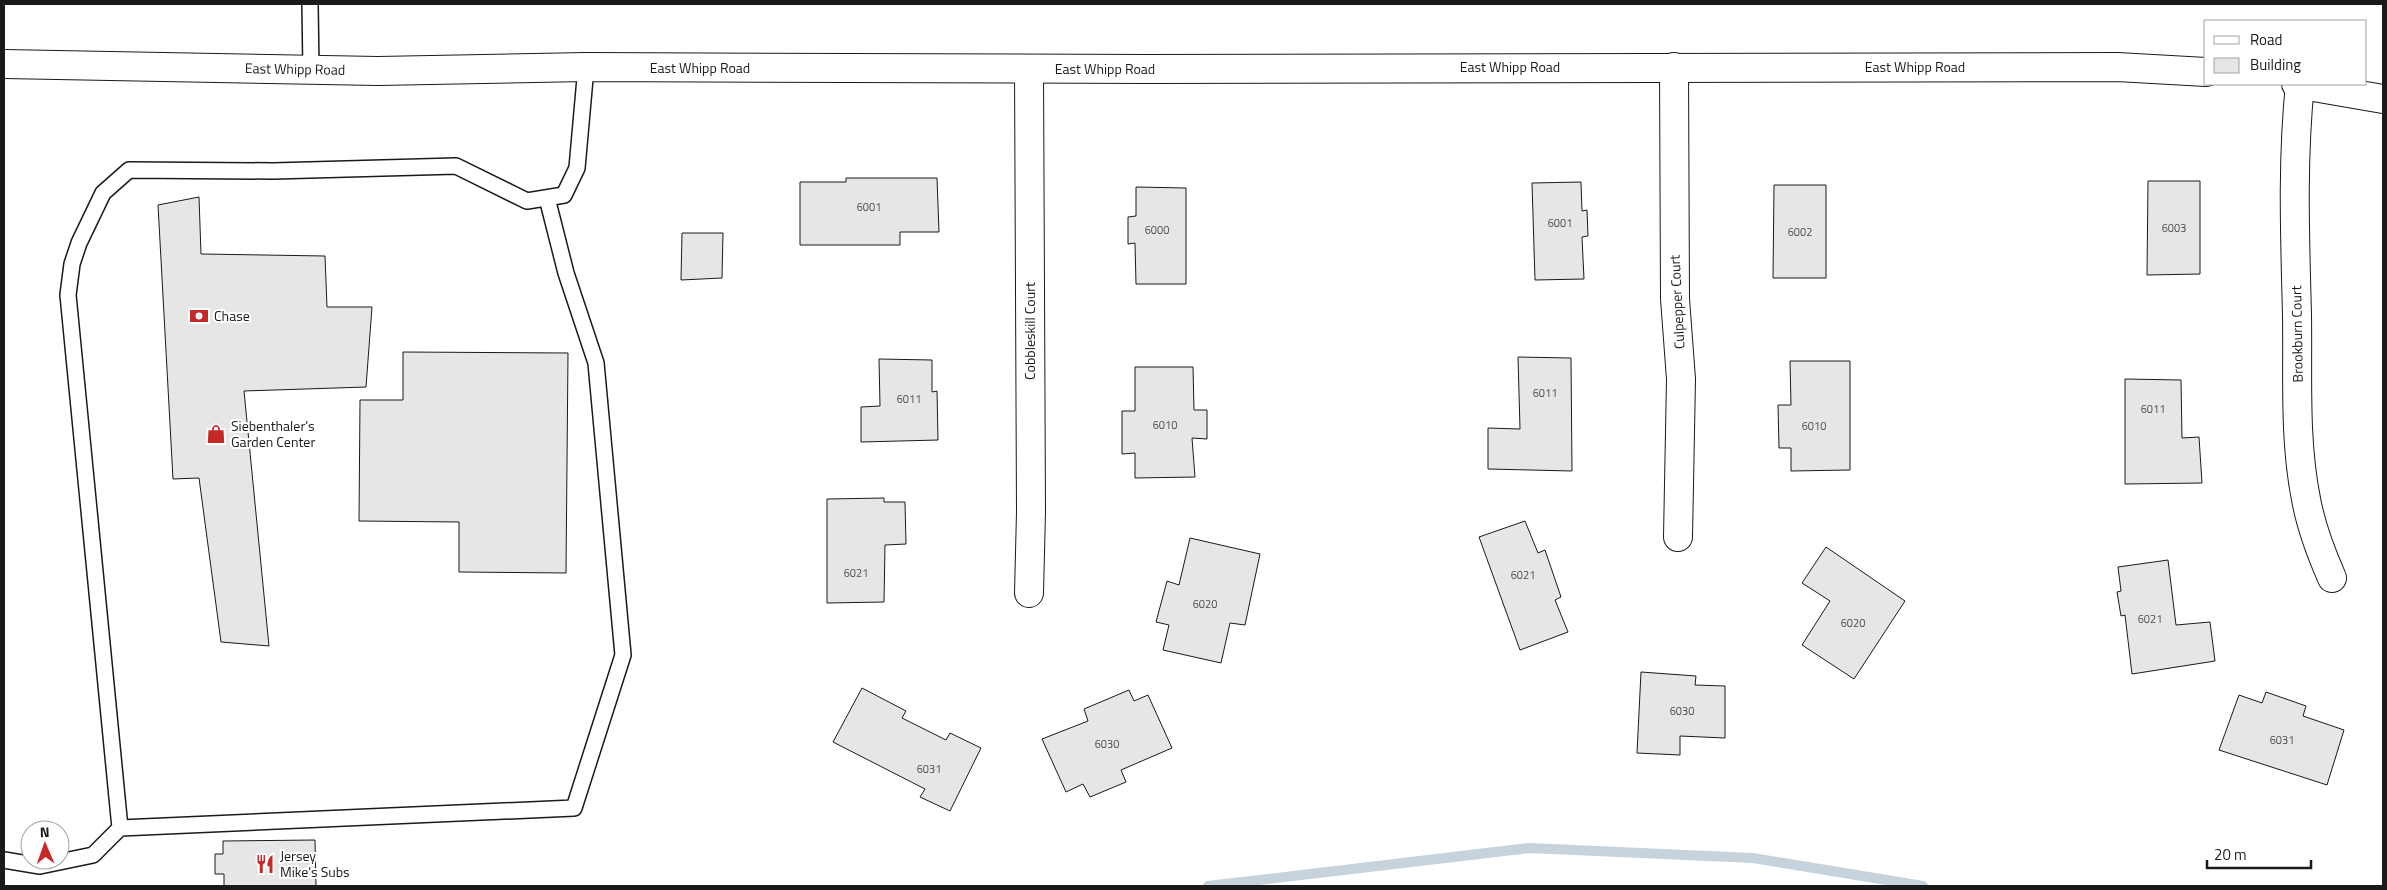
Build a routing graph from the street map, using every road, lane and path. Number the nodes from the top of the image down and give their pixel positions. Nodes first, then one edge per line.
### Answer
1 (310, 4) edge
2 (4, 64) edge
3 (1674, 67) junction
4 (586, 68) junction
5 (1029, 69) junction
6 (311, 70) junction
7 (2204, 72) edge
8 (2300, 85) edge
9 (2306, 85) edge
10 (2383, 99) edge
11 (547, 198) junction
12 (1678, 537) dead end
13 (2332, 578) dead end
14 (1029, 593) dead end
15 (120, 828) junction
16 (4, 860) edge

1 - 6 lane
2 - 6 main road, East Whipp Road
3 - 5 main road, East Whipp Road
3 - 7 main road, East Whipp Road
3 - 12 main road, Culpepper Court
4 - 5 main road, East Whipp Road
4 - 6 main road, East Whipp Road
4 - 11 lane
5 - 14 main road, Cobbleskill Court
8 - 13 main road, Brookburn Court
9 - 10 main road
11 - 15 lane
11 - 15 lane
15 - 16 lane

